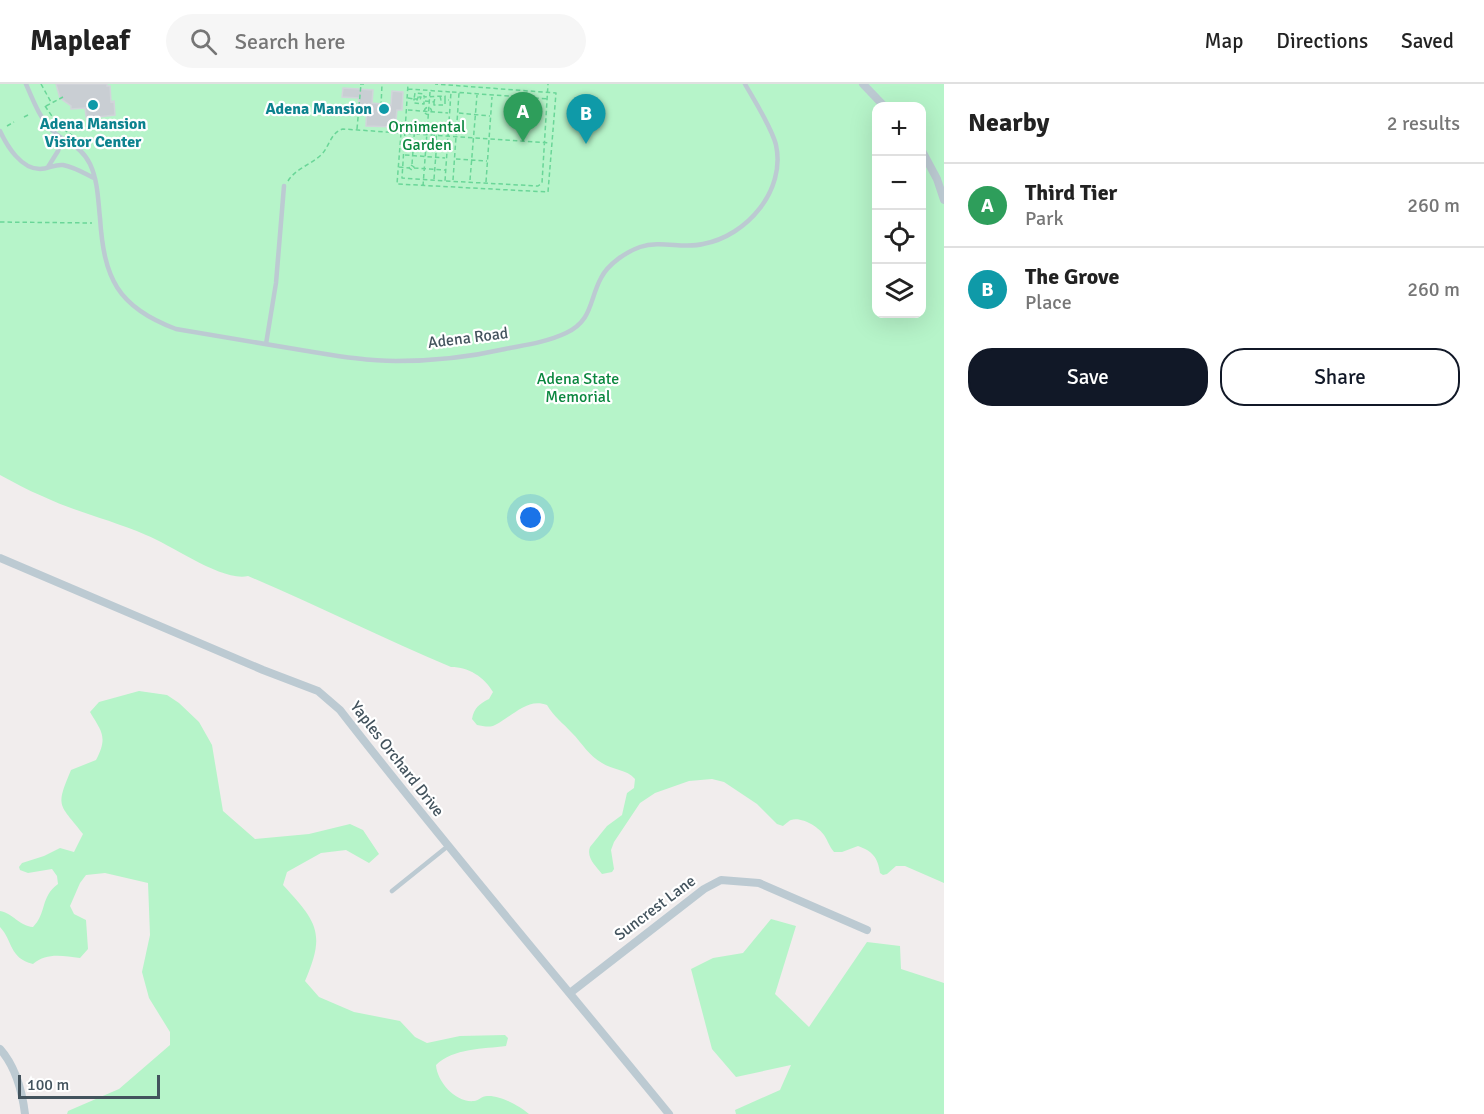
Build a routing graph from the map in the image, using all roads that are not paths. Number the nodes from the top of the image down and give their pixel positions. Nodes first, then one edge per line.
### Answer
1 (26, 84) edge
2 (745, 84) edge
3 (864, 84) edge
4 (880, 102) edge
5 (0, 131) edge
6 (62, 138) junction
7 (924, 156) edge
8 (48, 167) junction
9 (94, 178) junction
10 (284, 186) road end
11 (944, 200) edge
12 (266, 344) junction
13 (0, 558) edge
14 (448, 846) junction
15 (392, 891) dead end
16 (867, 930) dead end
17 (570, 993) junction
18 (0, 1049) edge
19 (25, 1114) edge
20 (669, 1114) edge

1 - 6 lane, Adena Road
2 - 12 lane, Adena Road
3 - 4 street
5 - 8 lane
6 - 8 lane
6 - 9 lane, Adena Road
7 - 11 street
8 - 9 lane
9 - 12 lane, Adena Road
10 - 12 lane
13 - 14 street, Yaples Orchard Drive
14 - 15 lane
14 - 17 street, Yaples Orchard Drive
16 - 17 street, Suncrest Lane
17 - 20 street, Yaples Orchard Drive
18 - 19 street

